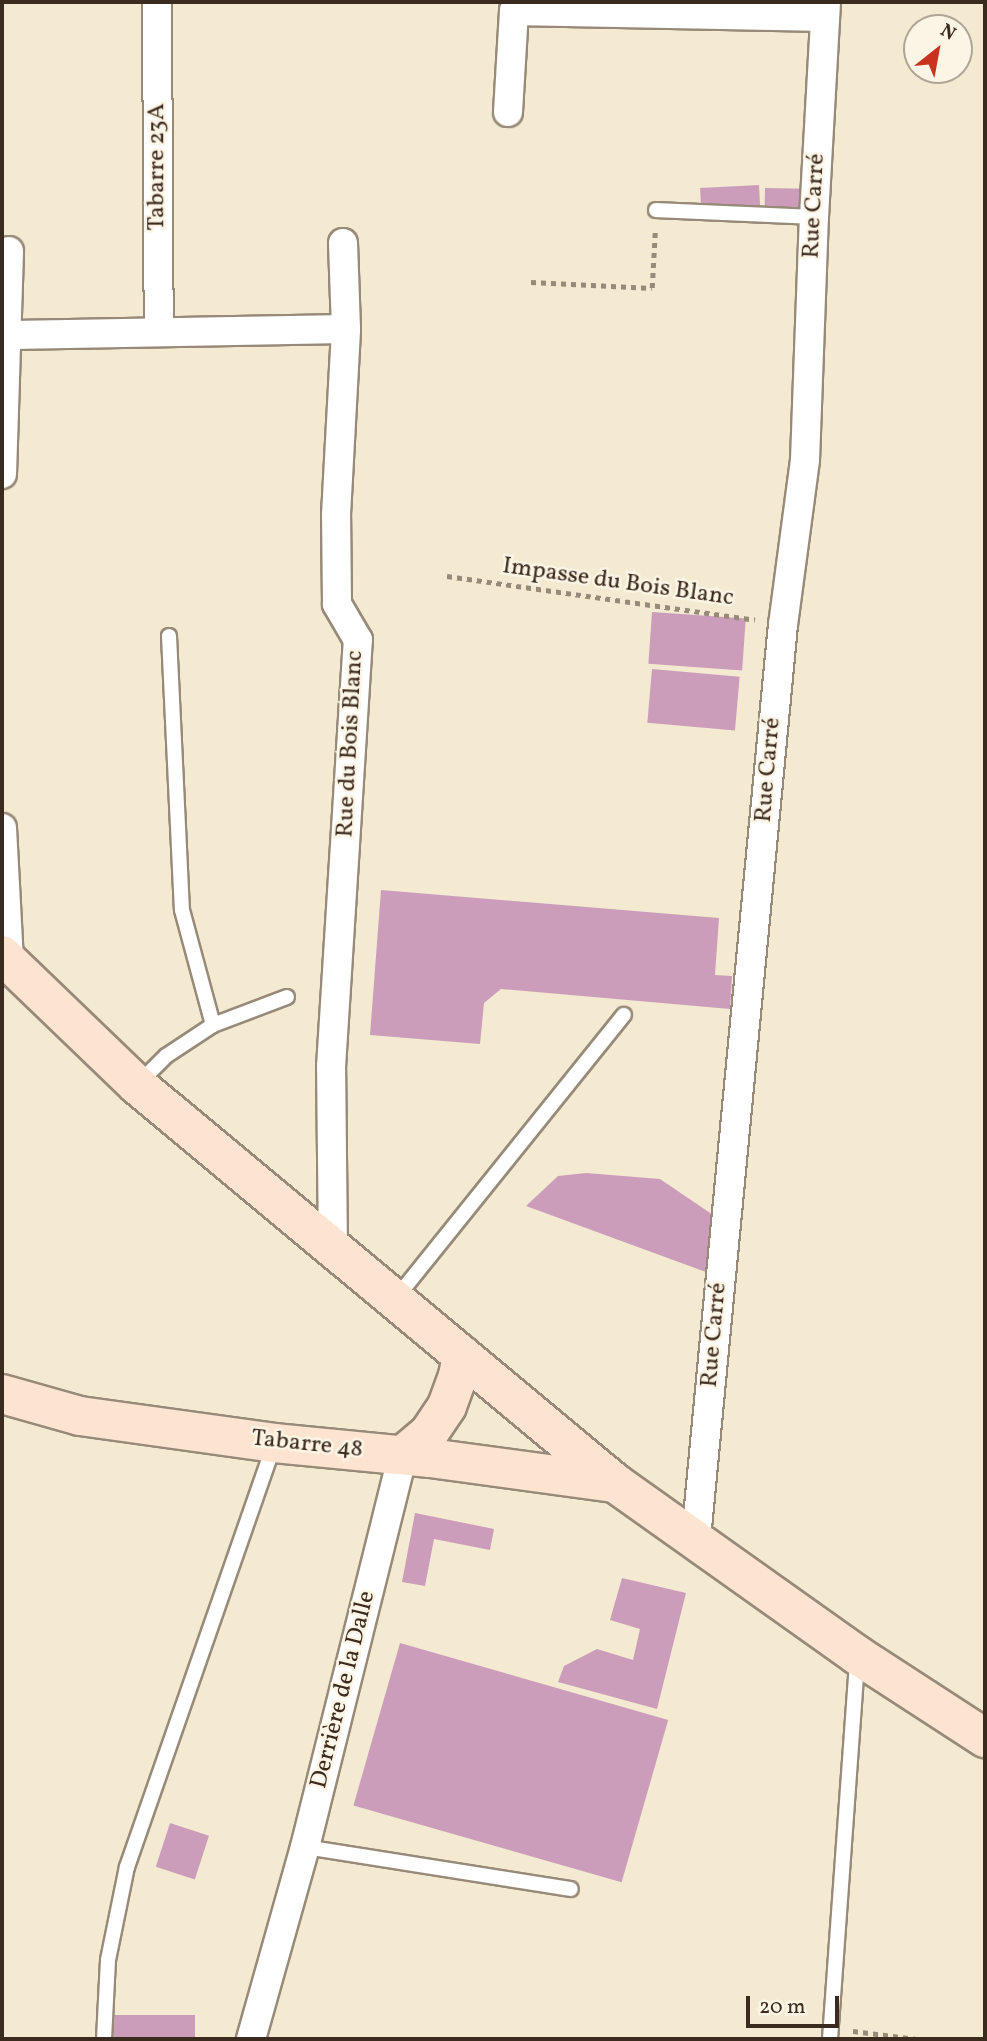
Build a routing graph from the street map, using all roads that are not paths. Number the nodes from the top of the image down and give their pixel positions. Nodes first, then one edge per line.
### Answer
1 (157, 2) edge
2 (825, 10) edge
3 (508, 112) dead end
4 (656, 210) road end
5 (814, 216) junction
6 (343, 243) dead end
7 (9, 251) dead end
8 (346, 329) junction
9 (159, 332) junction
10 (7, 335) junction
11 (2, 474) edge
12 (169, 636) dead end
13 (2, 828) edge
14 (6, 959) edge
15 (287, 997) dead end
16 (624, 1015) dead end
17 (213, 1024) junction
18 (137, 1085) junction
19 (333, 1251) junction
20 (394, 1301) junction
21 (462, 1354) junction
22 (2, 1394) edge
23 (274, 1443) junction
24 (403, 1455) junction
25 (615, 1483) junction
26 (696, 1538) junction
27 (858, 1654) junction
28 (985, 1738) edge
29 (305, 1847) junction
30 (571, 1889) dead end
31 (830, 2034) edge
32 (104, 2039) edge
33 (251, 2039) edge

1 - 9 street, Tabarre 23A
2 - 3 street
2 - 5 street, Rue Carré
4 - 5 lane
5 - 26 street, Rue Carré
6 - 8 street, Rue du Bois Blanc
7 - 10 street
8 - 9 street
8 - 19 street, Rue du Bois Blanc
9 - 10 street
10 - 11 street
12 - 17 lane
13 - 14 street
14 - 18 main road
15 - 17 lane
16 - 20 lane
17 - 18 lane
18 - 19 main road
19 - 20 main road
20 - 21 main road
21 - 24 main road
21 - 25 main road
22 - 23 main road, Tabarre 48
23 - 24 main road, Tabarre 48
23 - 32 lane
24 - 25 main road, Tabarre 48
24 - 29 street, Derrière de la Dalle
25 - 26 main road
26 - 27 main road
27 - 28 main road
27 - 31 lane
29 - 30 lane
29 - 33 street, Derrière de la Dalle

